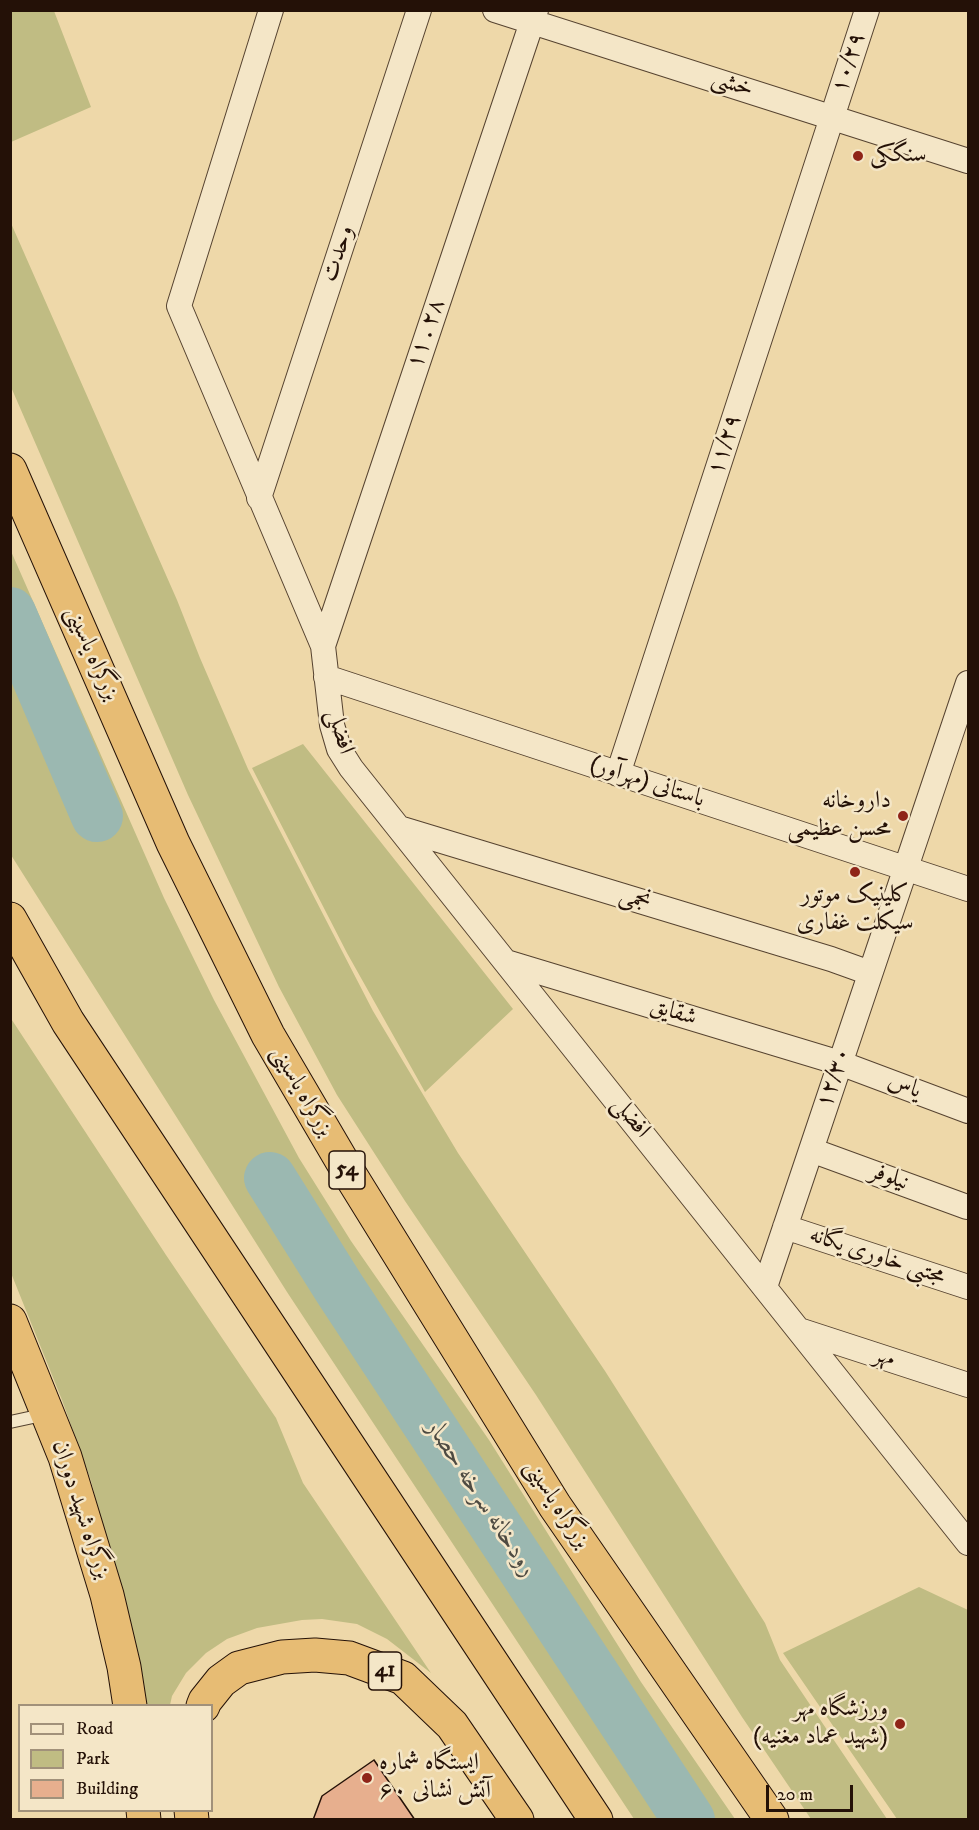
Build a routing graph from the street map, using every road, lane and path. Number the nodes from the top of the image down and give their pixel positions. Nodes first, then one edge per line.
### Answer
1 (271, 10) edge
2 (419, 10) edge
3 (495, 10) edge
4 (867, 10) edge
5 (534, 16) edge
6 (833, 116) junction
7 (969, 161) edge
8 (10, 470) edge
9 (259, 498) junction
10 (322, 646) junction
11 (326, 677) junction
12 (969, 684) edge
13 (618, 774) junction
14 (399, 828) junction
15 (905, 868) junction
16 (969, 890) edge
17 (10, 919) edge
18 (506, 962) junction
19 (10, 965) edge
20 (870, 973) junction
21 (68, 1022) junction
22 (840, 1063) junction
23 (969, 1111) edge
24 (811, 1150) junction
25 (967, 1207) dead end
26 (785, 1227) junction
27 (765, 1287) junction
28 (969, 1287) edge
29 (10, 1321) edge
30 (799, 1330) junction
31 (969, 1385) edge
32 (49, 1414) junction
33 (10, 1422) edge
34 (969, 1543) edge
35 (130, 1704) edge
36 (204, 1704) edge
37 (517, 1820) edge
38 (596, 1820) edge
39 (772, 1820) edge

1 - 9 street
2 - 9 street, وحدت
3 - 5 street, خشی
4 - 6 street, ۱۰/۲۹
5 - 6 street, خشی
5 - 10 street, ۱۱ . ۲۸
6 - 7 street, خشی
6 - 13 street, ۱۱/۲۹
8 - 39 highway, بزرگراه یاسینی / 54
9 - 10 street
10 - 11 street, افضلی
11 - 13 street, باستانی (مهرآور)
11 - 14 street, افضلی
12 - 15 street, ۱۲/۳۰
13 - 15 street, باستانی (مهرآور)
14 - 18 street, افضلی
14 - 20 street, نجمی
15 - 16 street, باستانی (مهرآور)
15 - 20 street, ۱۲/۳۰
17 - 21 highway
18 - 22 street, شقایق
18 - 27 street, افضلی
19 - 21 highway
20 - 22 street, ۱۲/۳۰
21 - 38 highway
22 - 23 street, یاس
22 - 24 street, ۱۲/۳۰
24 - 25 street, نیلوفر
24 - 26 street, ۱۲/۳۰
26 - 27 street, ۱۲/۳۰
26 - 28 street, مجتبی خاوری یگانه
27 - 30 street, افضلی
29 - 32 highway, بزرگراه شهید دوران
30 - 31 street, مهر
30 - 34 street, افضلی
32 - 33 lane
32 - 35 highway, بزرگراه شهید دوران
36 - 37 highway, 41

